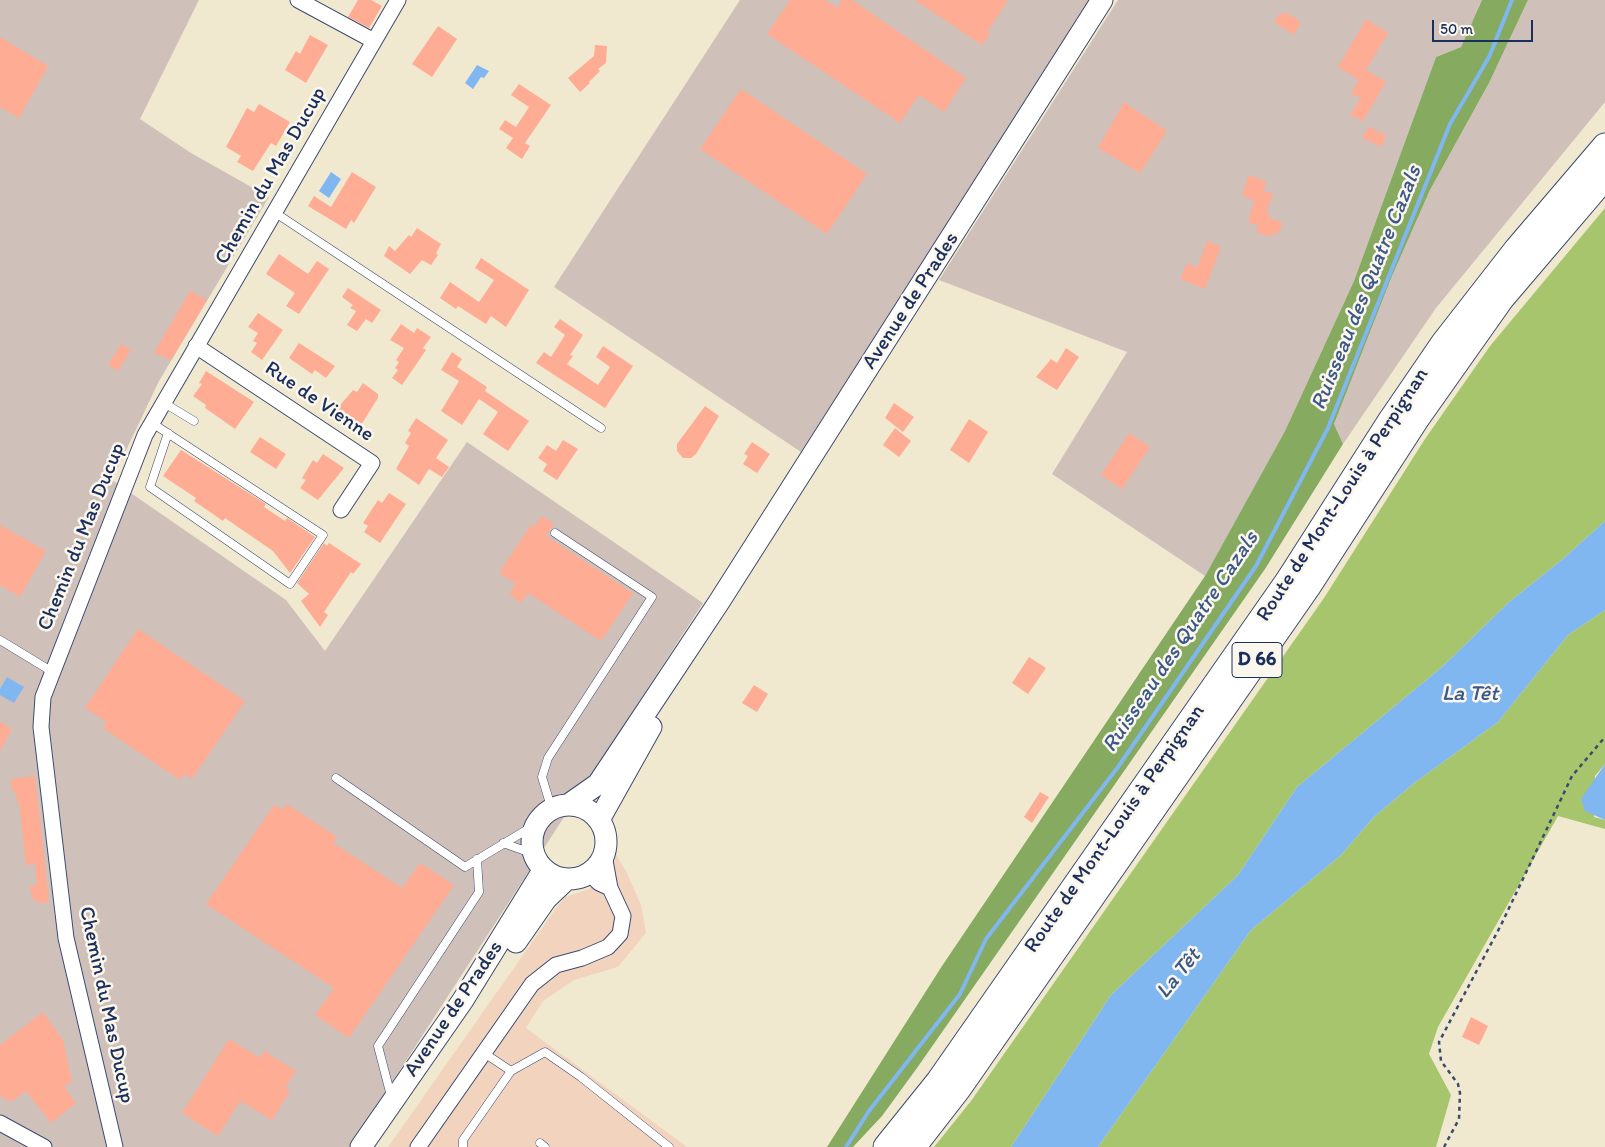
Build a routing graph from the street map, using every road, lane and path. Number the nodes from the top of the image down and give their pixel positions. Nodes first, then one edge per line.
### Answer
1 (298, 0) edge
2 (398, 0) edge
3 (1102, 0) edge
4 (374, 41) junction
5 (1605, 146) edge
6 (1605, 177) edge
7 (274, 212) junction
8 (196, 346) junction
9 (164, 403) junction
10 (194, 421) dead end
11 (152, 423) junction
12 (601, 428) dead end
13 (168, 433) junction
14 (341, 510) dead end
15 (555, 533) dead end
16 (718, 602) junction
17 (0, 640) edge
18 (51, 671) junction
19 (1605, 738) edge
20 (336, 778) dead end
21 (553, 813) junction
22 (599, 820) junction
23 (503, 843) junction
24 (604, 855) junction
25 (477, 859) junction
26 (539, 862) junction
27 (589, 873) junction
28 (567, 879) junction
29 (610, 888) junction
30 (484, 1053) junction
31 (511, 1071) junction
32 (393, 1101) junction
33 (0, 1122) edge
34 (35, 1145) edge
35 (115, 1147) edge
36 (361, 1147) edge
37 (372, 1147) edge
38 (418, 1147) edge
39 (463, 1147) edge
40 (669, 1147) edge
41 (886, 1147) edge
42 (912, 1147) edge
43 (1444, 1147) edge

1 - 4 street
2 - 4 street, Chemin du Mas Ducup
3 - 16 main road, Avenue de Prades
4 - 7 street, Chemin du Mas Ducup
5 - 41 highway, Route de Mont-Louis à Perpignan / D 66
6 - 42 highway, Route de Mont-Louis à Perpignan / D 66
7 - 8 street, Chemin du Mas Ducup
7 - 12 lane
8 - 9 street, Chemin du Mas Ducup
8 - 14 street, Rue de Vienne
9 - 10 lane
9 - 11 street, Chemin du Mas Ducup
11 - 13 lane
11 - 18 street, Chemin du Mas Ducup
13 - 13 lane
15 - 21 lane
16 - 21 main road, Avenue de Prades
16 - 22 main road, Avenue de Prades
17 - 18 lane
18 - 35 street, Chemin du Mas Ducup
19 - 43 path
20 - 25 lane
21 - 22 main road
21 - 23 lane
21 - 26 main road
22 - 24 main road
23 - 25 lane
23 - 26 lane
24 - 27 main road
24 - 29 street
25 - 32 lane
26 - 28 main road
26 - 32 main road, Avenue de Prades
27 - 28 main road
27 - 29 street
28 - 37 main road, Avenue de Prades
29 - 30 street
30 - 31 lane
30 - 38 street
31 - 39 lane
31 - 40 lane
32 - 36 main road, Avenue de Prades
33 - 34 street

